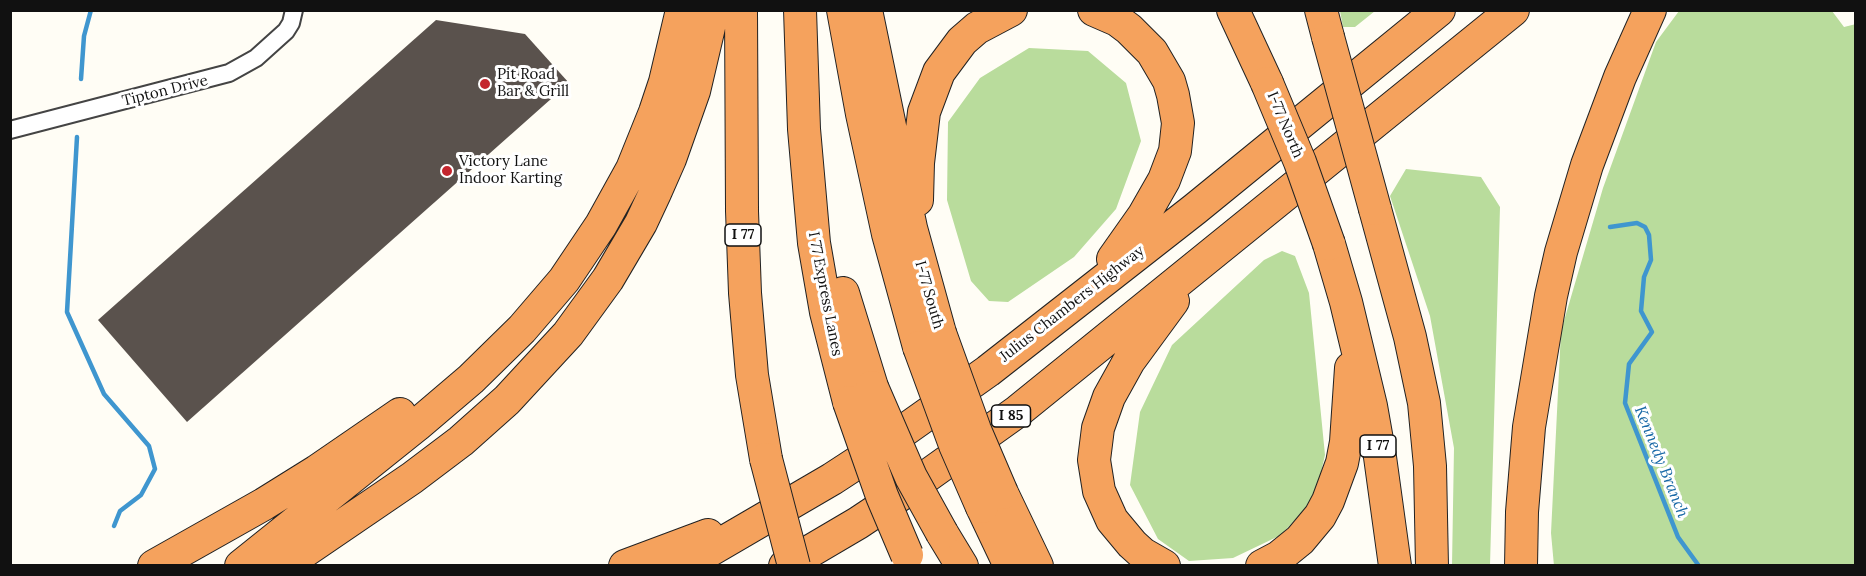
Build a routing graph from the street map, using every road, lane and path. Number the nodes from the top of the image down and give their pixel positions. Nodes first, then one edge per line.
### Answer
1 (294, 10) edge
2 (682, 10) edge
3 (713, 10) edge
4 (741, 10) edge
5 (800, 10) edge
6 (843, 10) edge
7 (866, 10) edge
8 (1011, 10) edge
9 (1094, 10) edge
10 (1233, 10) edge
11 (1439, 10) edge
12 (1513, 10) edge
13 (1650, 10) edge
14 (1325, 24) edge
15 (10, 130) edge
16 (916, 248) junction
17 (583, 253) junction
18 (1200, 265) junction
19 (1095, 285) junction
20 (1353, 328) junction
21 (930, 340) junction
22 (861, 395) junction
23 (992, 500) junction
24 (785, 507) junction
25 (910, 560) edge
26 (154, 566) edge
27 (241, 566) edge
28 (283, 566) edge
29 (625, 566) edge
30 (683, 566) edge
31 (785, 566) edge
32 (794, 566) edge
33 (962, 566) edge
34 (1010, 566) edge
35 (1037, 566) edge
36 (1164, 566) edge
37 (1262, 566) edge
38 (1395, 566) edge
39 (1432, 566) edge
40 (1521, 566) edge

1 - 15 street, Tipton Drive
2 - 17 highway
3 - 28 highway
4 - 32 highway, I 77, bridge
5 - 22 highway, I 77 Express Lanes
6 - 21 highway
7 - 16 highway, I-77 South
8 - 16 highway
9 - 19 highway
10 - 20 highway, I-77 North / I 77, bridge
11 - 19 highway, Julius Chambers Highway
12 - 18 highway, I 85
13 - 40 highway
14 - 39 highway, bridge
16 - 21 highway, I-77 South
17 - 26 highway
17 - 27 highway
18 - 31 highway, I 85
18 - 36 highway
19 - 24 highway, Julius Chambers Highway
20 - 37 highway
20 - 38 highway, I 77
21 - 23 highway, bridge
22 - 25 highway, I 77 Express Lanes, bridge
22 - 33 highway, bridge
23 - 34 highway
23 - 35 highway
24 - 29 highway
24 - 30 highway, Julius Chambers Highway

